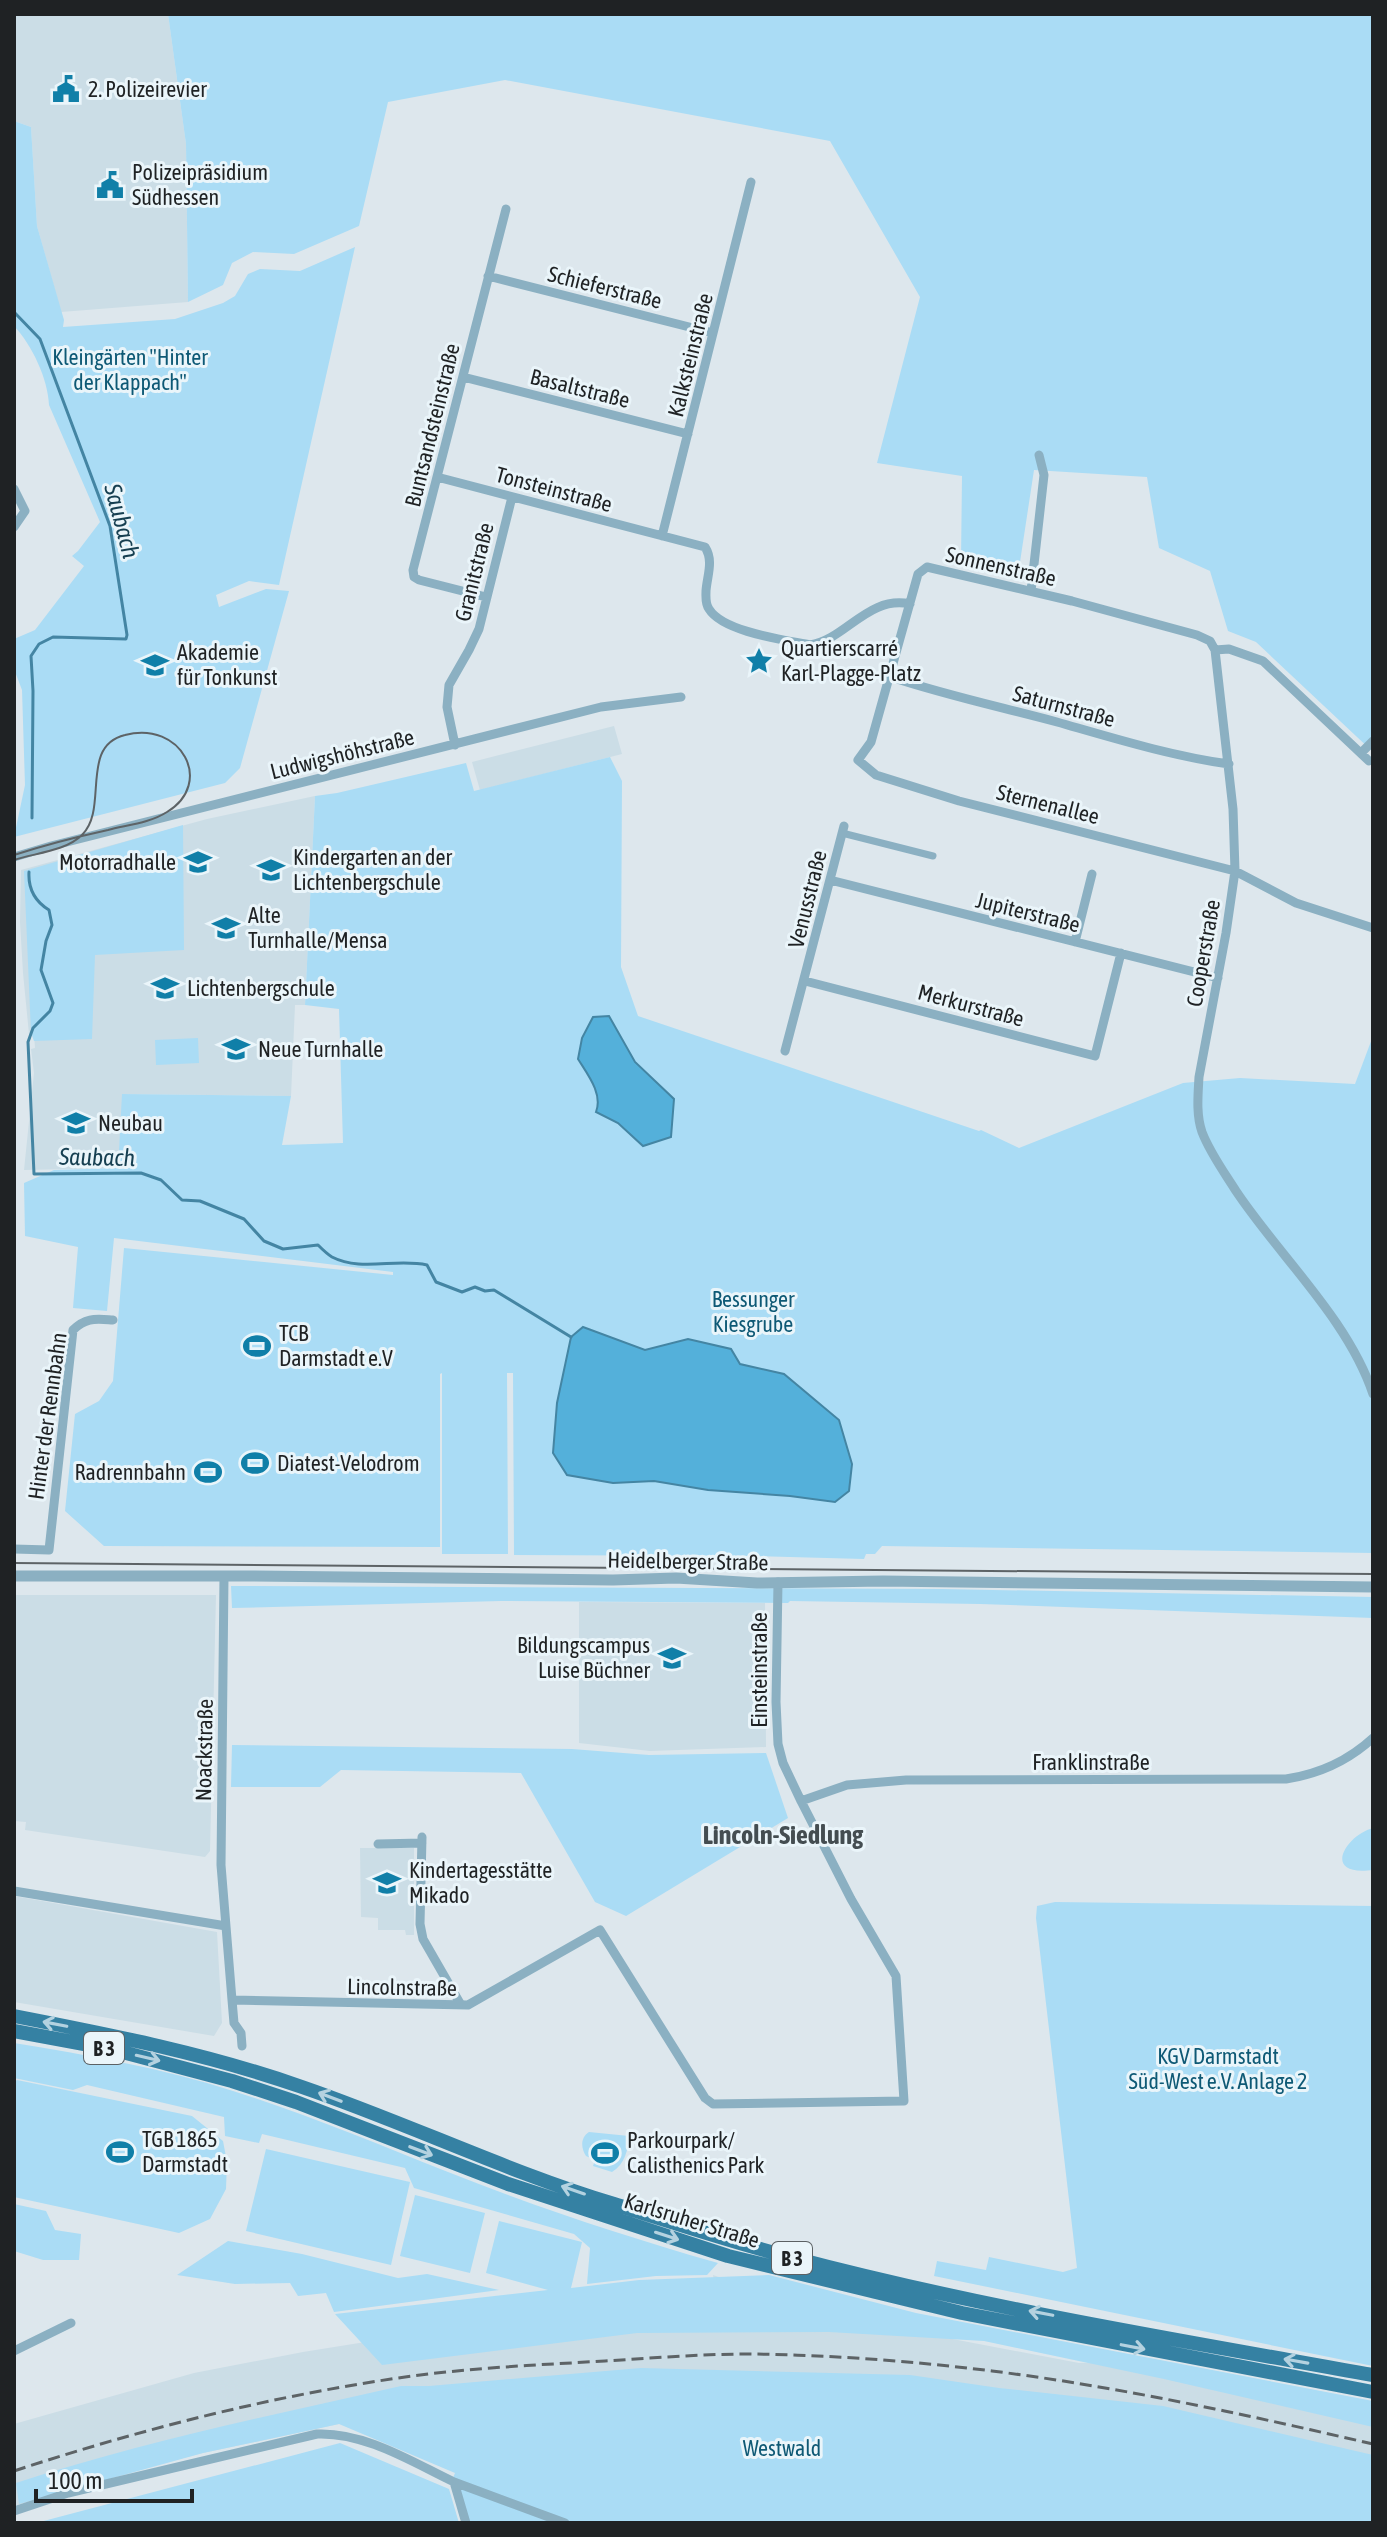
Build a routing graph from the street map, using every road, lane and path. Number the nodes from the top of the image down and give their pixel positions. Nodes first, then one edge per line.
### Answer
1 (751, 182) dead end
2 (506, 209) dead end
3 (488, 276) junction
4 (713, 333) junction
5 (463, 377) junction
6 (688, 434) junction
7 (1039, 455) dead end
8 (437, 477) junction
9 (14, 489) edge
10 (512, 497) junction
11 (14, 527) edge
12 (662, 536) junction
13 (1031, 591) junction
14 (486, 597) junction
15 (910, 604) junction
16 (1215, 650) junction
17 (891, 677) junction
18 (681, 697) dead end
19 (1373, 741) edge
20 (455, 745) junction
21 (1361, 753) junction
22 (858, 760) joint
23 (1369, 761) dead end
24 (1229, 764) junction
25 (843, 830) joint
26 (933, 856) dead end
27 (14, 857) edge
28 (1235, 871) junction
29 (1092, 874) dead end
30 (830, 880) junction
31 (1373, 928) edge
32 (1075, 942) junction
33 (1121, 953) junction
34 (1218, 978) junction
35 (805, 981) junction
36 (785, 1051) dead end
37 (113, 1320) dead end
38 (1373, 1394) edge
39 (14, 1549) edge
40 (14, 1576) edge
41 (224, 1576) junction
42 (778, 1582) junction
43 (1368, 1587) edge
44 (1373, 1738) edge
45 (801, 1801) junction
46 (378, 1844) dead end
47 (14, 1891) edge
48 (226, 1926) junction
49 (600, 1930) joint
50 (232, 2000) junction
51 (461, 2005) junction
52 (14, 2016) edge
53 (14, 2031) edge
54 (242, 2046) dead end
55 (71, 2323) dead end
56 (14, 2351) edge
57 (1373, 2375) edge
58 (1373, 2392) edge
59 (454, 2482) junction
60 (14, 2511) edge
61 (466, 2523) edge
62 (565, 2523) edge

1 - 4 street, Kalksteinstraße
2 - 3 street, Buntsandsteinstraße
3 - 4 street, Schieferstraße
3 - 5 street, Buntsandsteinstraße
4 - 6 street, Kalksteinstraße
5 - 6 street, Basaltstraße
5 - 8 street, Buntsandsteinstraße
6 - 12 street, Kalksteinstraße
7 - 13 street
8 - 10 street, Tonsteinstraße
8 - 14 street, Buntsandsteinstraße
9 - 11 street
10 - 12 street, Tonsteinstraße
10 - 14 street, Granitstraße
12 - 15 street, Tonsteinstraße
13 - 15 street, Sonnenstraße
13 - 16 street, Sonnenstraße
14 - 20 street, Granitstraße
15 - 17 street, Sonnenstraße
16 - 21 street
16 - 24 street, Cooperstraße
17 - 22 street, Sonnenstraße
17 - 24 street, Saturnstraße
18 - 20 street, Ludwigshöhstraße
19 - 21 street
20 - 27 street, Ludwigshöhstraße
21 - 23 street
22 - 28 street, Sternenallee
24 - 28 street, Cooperstraße
25 - 26 street
25 - 30 street, Venusstraße
28 - 31 street, Sternenallee
28 - 34 street, Cooperstraße
29 - 32 street
30 - 32 street, Jupiterstraße
30 - 35 street, Venusstraße
32 - 33 street, Jupiterstraße
33 - 34 street, Jupiterstraße
33 - 35 street, Merkurstraße
34 - 38 street, Cooperstraße
35 - 36 street
37 - 39 street, Hinter der Rennbahn
40 - 41 street, Heidelberger Straße
41 - 42 street, Heidelberger Straße
41 - 48 street, Noackstraße
42 - 43 street, Heidelberger Straße
42 - 45 street, Einsteinstraße
44 - 45 street, Franklinstraße
45 - 49 street, Einsteinstraße
46 - 51 street
47 - 48 street
48 - 50 street, Noackstraße
49 - 51 street, Lincolnstraße
50 - 51 street, Lincolnstraße
50 - 54 street, Noackstraße
57 -> 52 main road, Karlsruher Straße / B 3
53 -> 58 main road, Karlsruher Straße / B 3
55 - 56 street
59 - 60 street
59 - 61 street
59 - 62 street

